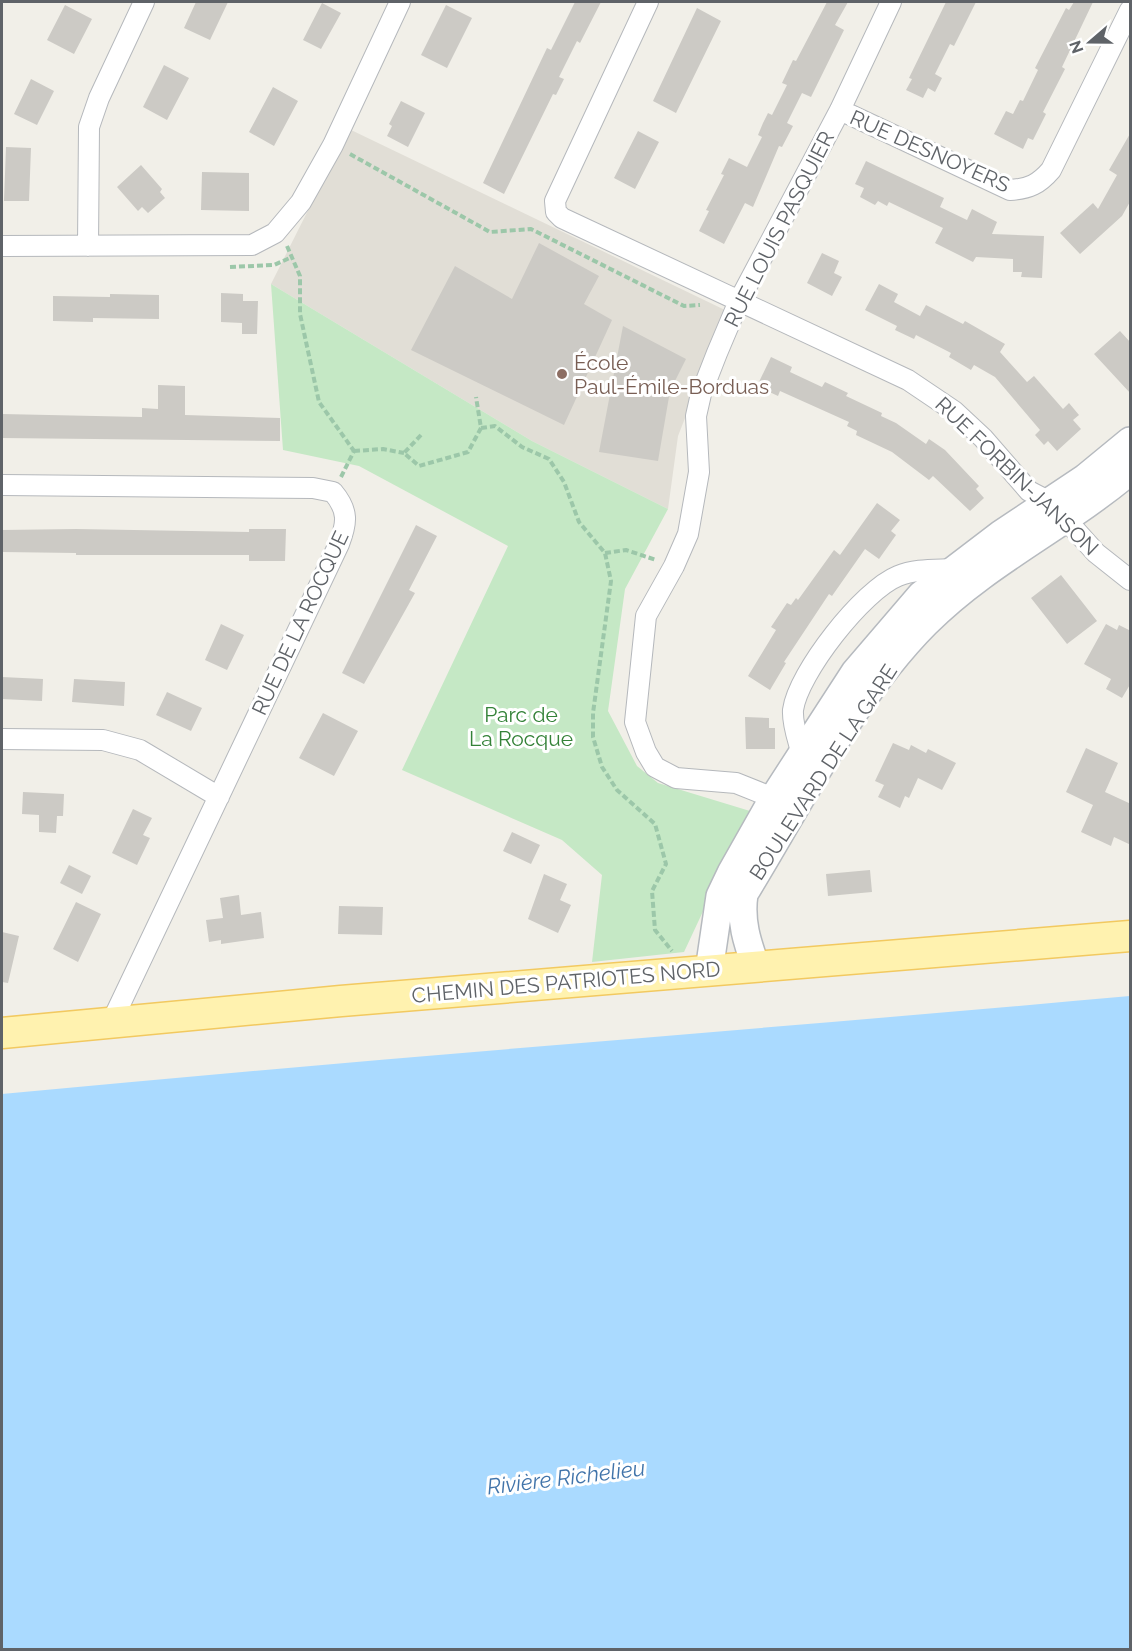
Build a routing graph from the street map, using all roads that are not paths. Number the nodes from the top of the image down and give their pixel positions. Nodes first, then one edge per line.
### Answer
1 (144, 2) edge
2 (400, 2) edge
3 (648, 2) edge
4 (891, 2) edge
5 (1131, 10) edge
6 (840, 110) junction
7 (2, 246) edge
8 (88, 246) junction
9 (739, 301) junction
10 (1131, 441) edge
11 (1131, 471) edge
12 (2, 485) edge
13 (1059, 511) junction
14 (953, 569) junction
15 (1131, 580) edge
16 (2, 739) edge
17 (802, 755) junction
18 (219, 797) junction
19 (785, 802) junction
20 (1131, 936) edge
21 (756, 967) junction
22 (699, 972) junction
23 (112, 1021) junction
24 (2, 1033) edge

1 - 8 street
2 - 8 street
3 - 9 street, RUE FORBIN-JANSON
4 - 6 street, RUE LOUIS PASQUIER
5 - 6 street, RUE DESNOYERS
6 - 9 street, RUE LOUIS PASQUIER
7 - 8 street
9 - 13 street, RUE FORBIN-JANSON
9 - 19 street, RUE LOUIS PASQUIER
10 - 13 street, BOULEVARD DE LA GARE
11 - 13 street, BOULEVARD DE LA GARE
12 - 18 street, RUE DE LA ROCQUE
13 - 14 street, BOULEVARD DE LA GARE
13 - 15 street, RUE FORBIN-JANSON
13 - 19 street, BOULEVARD DE LA GARE
14 - 17 street, BOULEVARD DE LA GARE
14 - 17 street, BOULEVARD DE LA GARE
16 - 18 street
17 - 19 street, BOULEVARD DE LA GARE
18 - 23 street, RUE DE LA ROCQUE
19 - 21 street, BOULEVARD DE LA GARE
19 - 22 street, BOULEVARD DE LA GARE
20 - 21 main road, CHEMIN DES PATRIOTES NORD
21 - 22 main road, CHEMIN DES PATRIOTES NORD
22 - 23 main road, CHEMIN DES PATRIOTES NORD
23 - 24 main road, CHEMIN DES PATRIOTES NORD

